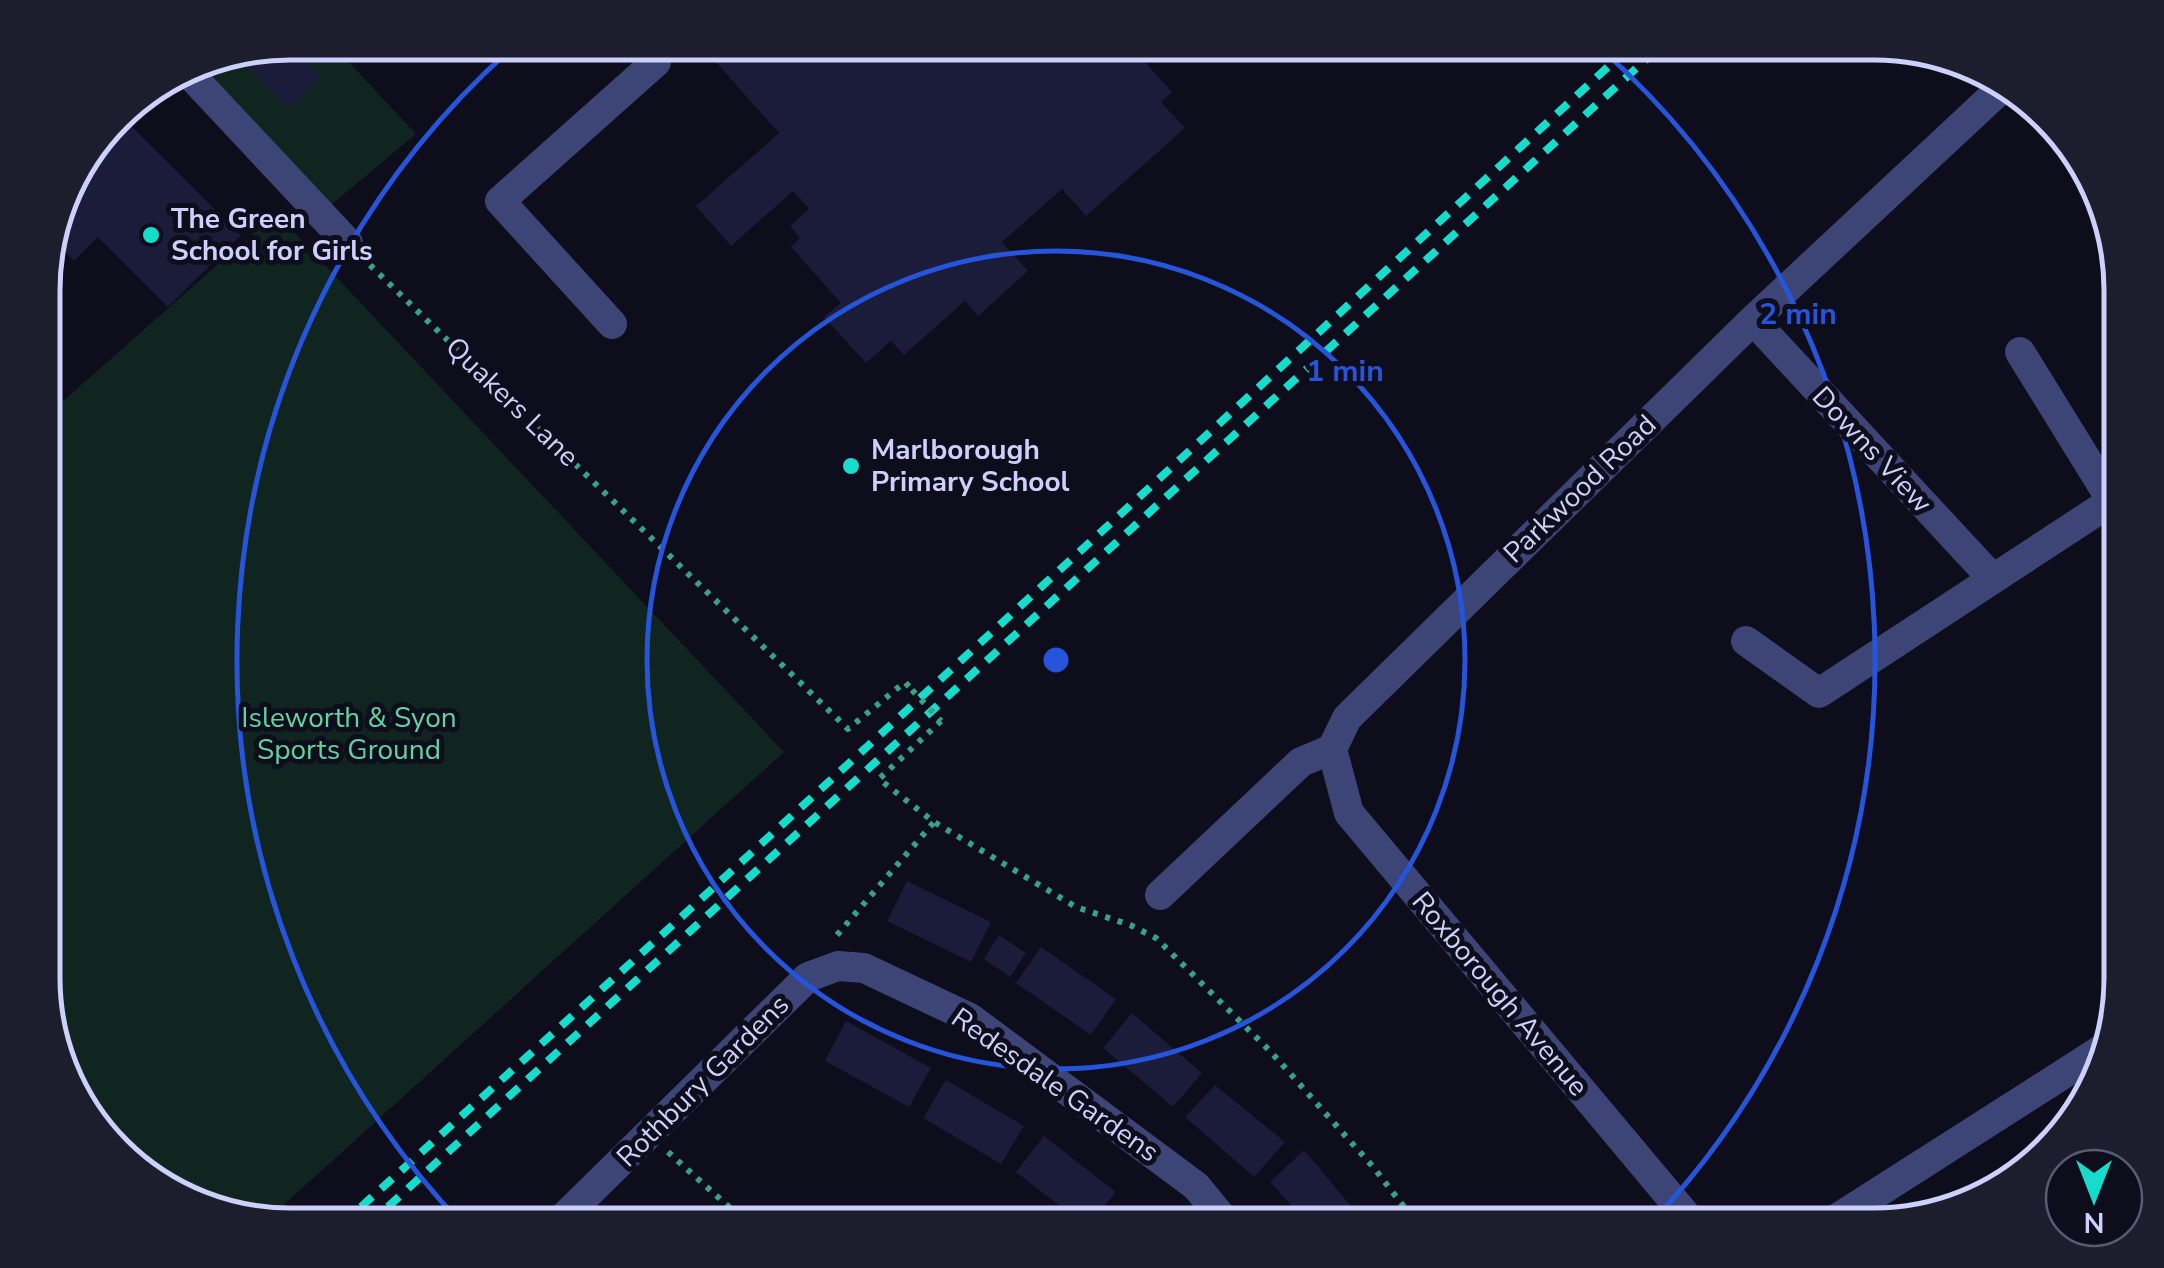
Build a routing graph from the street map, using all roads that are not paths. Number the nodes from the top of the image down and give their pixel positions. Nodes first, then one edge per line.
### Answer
1 (656, 60) edge
2 (196, 81) edge
3 (1995, 95) edge
4 (348, 243) road end
5 (1753, 320) junction
6 (612, 324) dead end
7 (2020, 352) dead end
8 (2104, 488) edge
9 (2104, 506) edge
10 (1993, 579) junction
11 (1746, 641) dead end
12 (1332, 749) junction
13 (1160, 895) dead end
14 (850, 967) joint
15 (2089, 1060) edge
16 (574, 1208) edge
17 (1214, 1208) edge
18 (1680, 1208) edge
19 (1854, 1208) edge

1 - 6 street
2 - 4 street
3 - 5 street, Parkwood Road
5 - 10 street, Downs View
5 - 12 street, Parkwood Road
7 - 8 street
9 - 10 street
10 - 11 street
12 - 13 street, Parkwood Road
12 - 18 street, Roxborough Avenue
14 - 16 street, Rothbury Gardens
14 - 17 street, Redesdale Gardens
15 - 19 street

